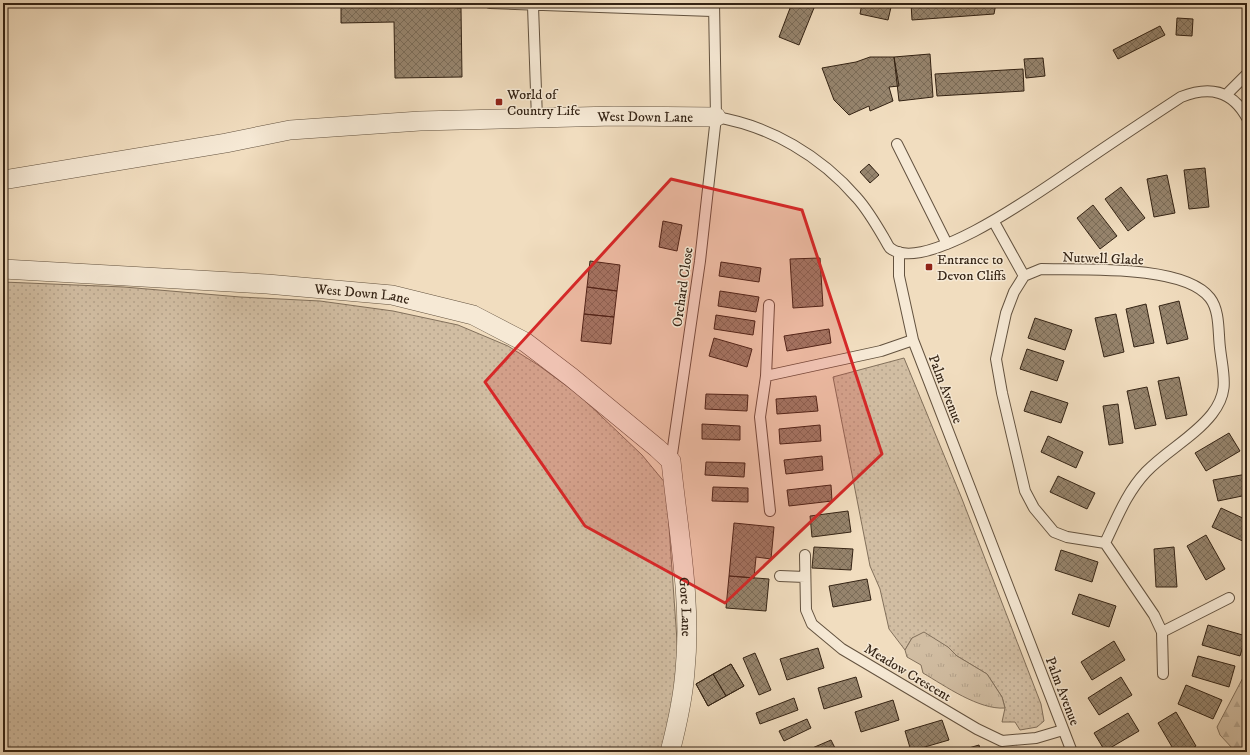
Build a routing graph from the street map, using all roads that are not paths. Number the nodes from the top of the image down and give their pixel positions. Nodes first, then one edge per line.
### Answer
1 (490, 3) edge
2 (533, 6) junction
3 (713, 7) edge
4 (1247, 74) edge
5 (1226, 94) junction
6 (716, 117) junction
7 (1247, 118) edge
8 (537, 119) junction
9 (897, 144) dead end
10 (3, 180) edge
11 (994, 222) junction
12 (947, 244) junction
13 (899, 252) junction
14 (3, 269) edge
15 (1024, 276) junction
16 (769, 305) dead end
17 (913, 340) junction
18 (766, 376) junction
19 (670, 461) junction
20 (770, 511) dead end
21 (1105, 542) junction
22 (806, 555) dead end
23 (780, 576) dead end
24 (805, 578) junction
25 (1229, 598) dead end
26 (1162, 632) junction
27 (1163, 674) dead end
28 (1063, 730) junction
29 (670, 752) edge
30 (1072, 752) edge

1 - 2 lane
2 - 3 lane
2 - 8 lane
3 - 6 lane, Orchard Close
4 - 5 lane
5 - 7 lane
5 - 11 lane
6 - 8 street, West Down Lane
6 - 13 lane
6 - 19 lane, Orchard Close
8 - 10 street, West Down Lane
9 - 12 lane
11 - 12 lane
11 - 15 lane
12 - 13 lane
13 - 17 lane, Palm Avenue
14 - 19 street, West Down Lane
15 - 21 lane
15 - 21 lane, Nutwell Glade
16 - 18 lane
17 - 18 lane
17 - 28 lane, Palm Avenue
18 - 20 lane
19 - 29 street, Gore Lane
21 - 26 lane
22 - 24 lane, Meadow Crescent
23 - 24 lane
24 - 28 lane, Meadow Crescent
25 - 26 lane
26 - 27 lane
28 - 30 lane, Palm Avenue

